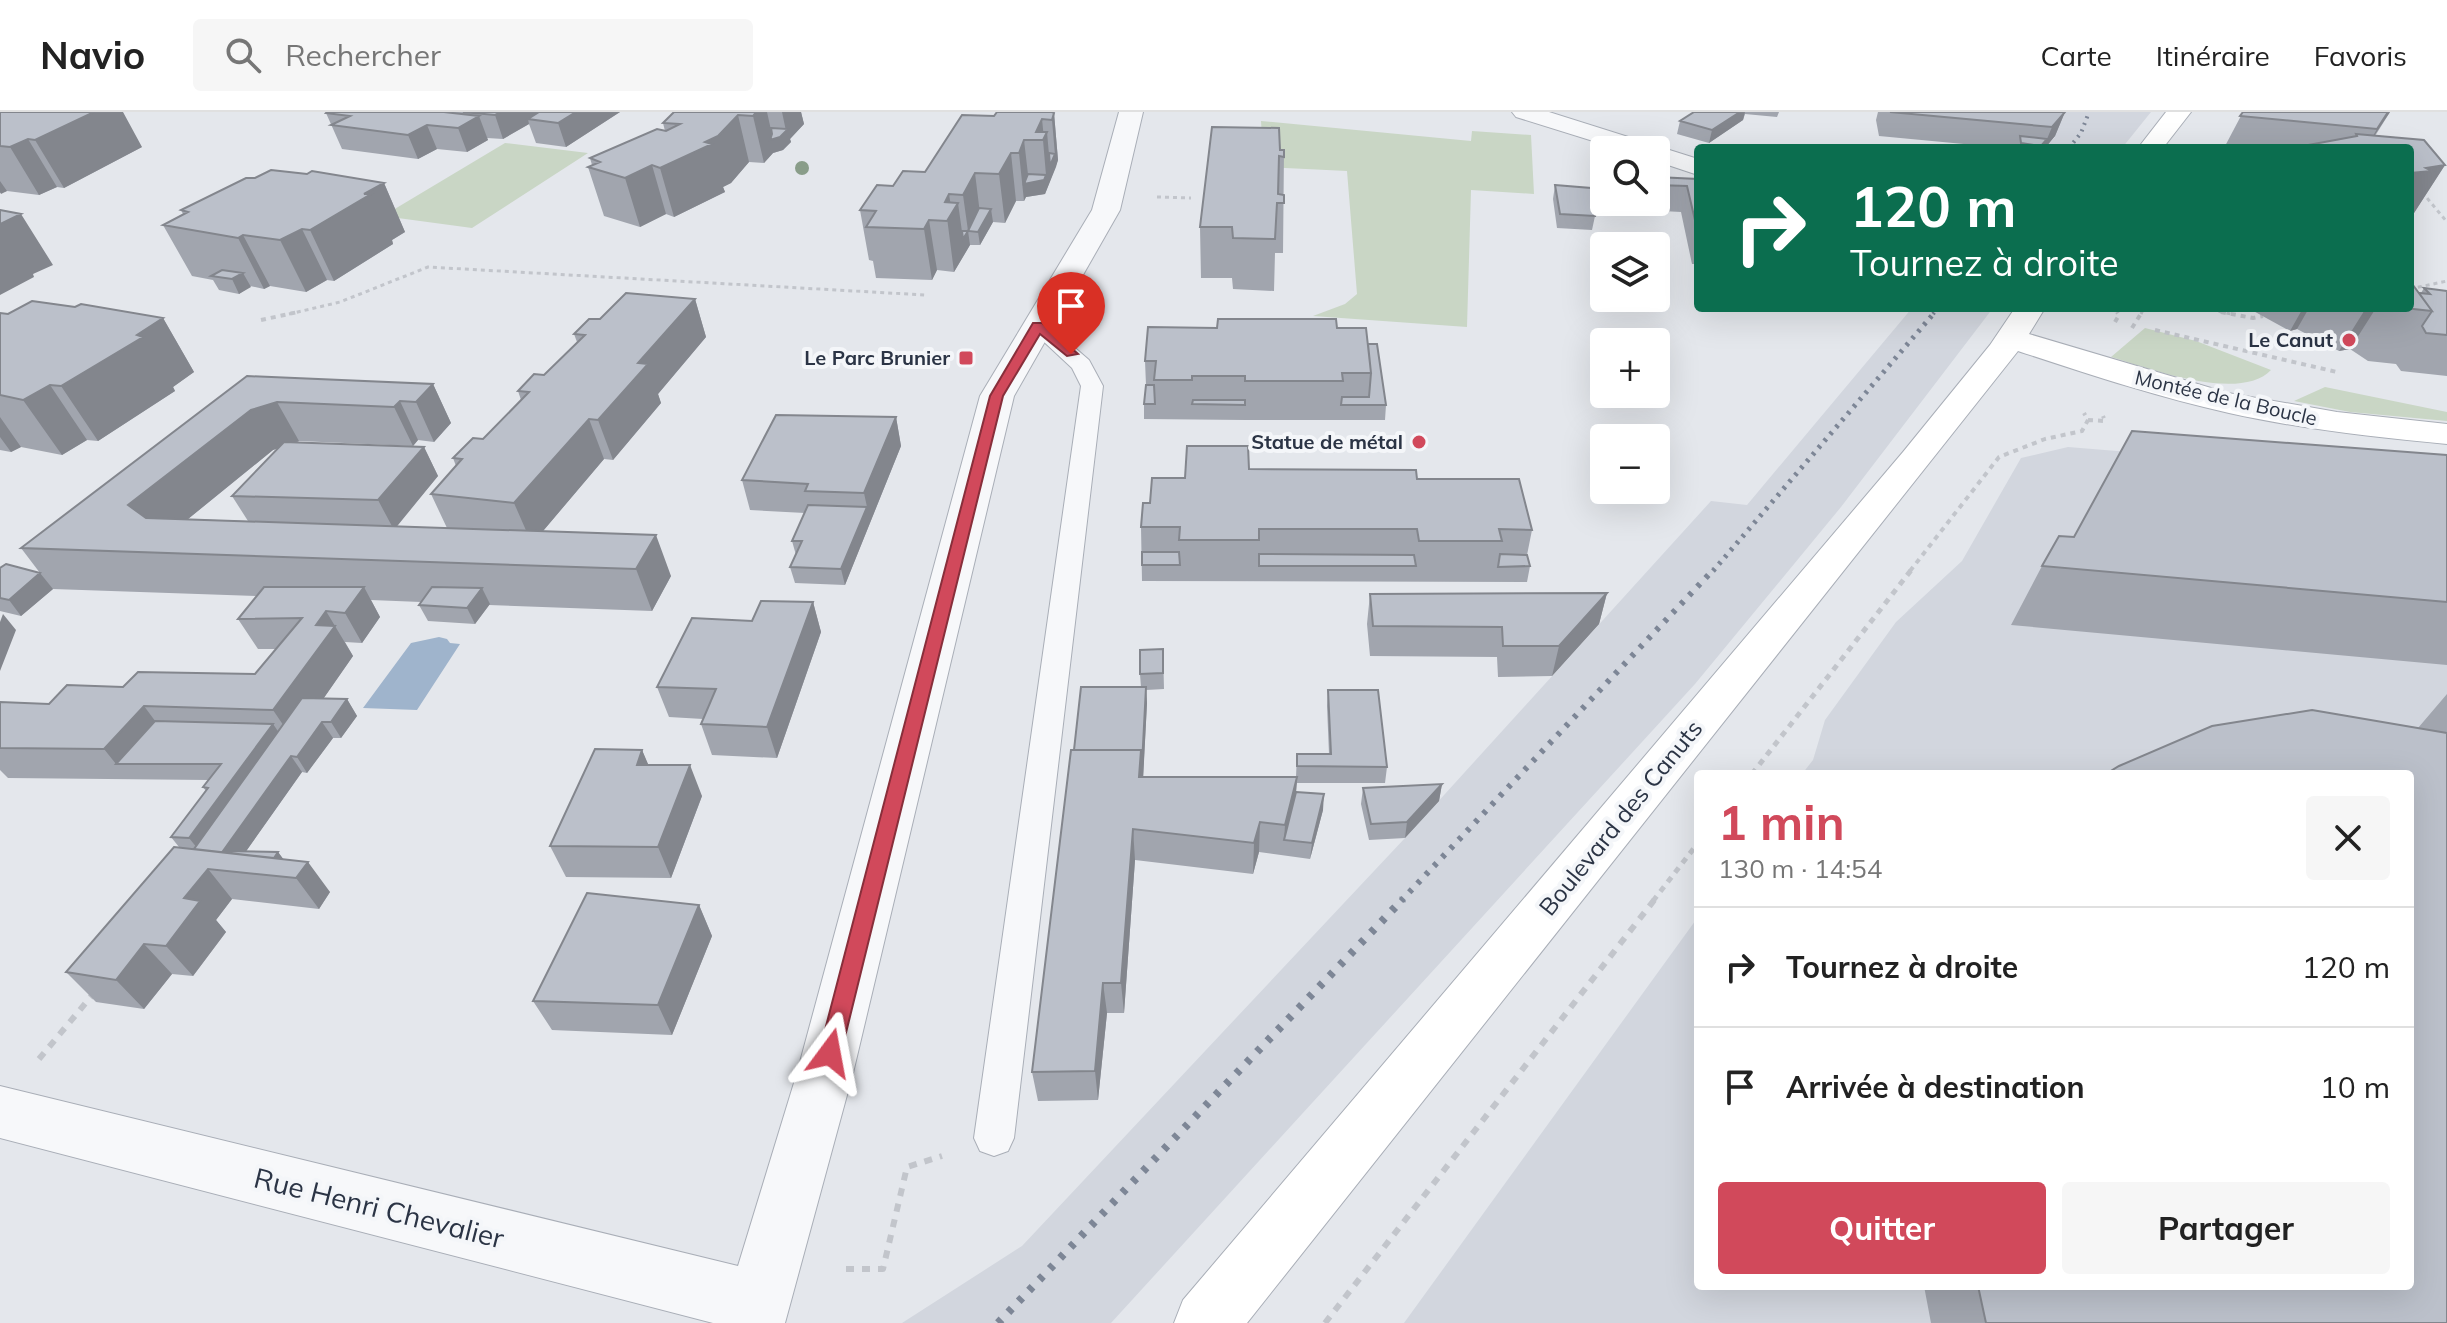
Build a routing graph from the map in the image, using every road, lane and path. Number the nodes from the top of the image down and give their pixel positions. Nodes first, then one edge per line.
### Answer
1 (1131, 112) edge
2 (1524, 112) edge
3 (2179, 112) edge
4 (1602, 136) edge
5 (2153, 144) edge
6 (1670, 158) edge
7 (1694, 166) edge
8 (2420, 189) edge
9 (1148, 197) dead end
10 (1191, 198) dead end
11 (2447, 222) edge
12 (2447, 281) edge
13 (2414, 288) edge
14 (925, 295) dead end
15 (2027, 312) edge
16 (2142, 312) edge
17 (2223, 312) edge
18 (2263, 316) dead end
19 (261, 320) dead end
20 (2115, 322) dead end
21 (2134, 325) junction
22 (1038, 326) junction
23 (2010, 338) junction
24 (2349, 375) dead end
25 (2079, 407) dead end
26 (2447, 434) edge
27 (1755, 770) edge
28 (1694, 848) edge
29 (98, 989) edge
30 (37, 1062) dead end
31 (0, 1112) edge
32 (994, 1138) dead end
33 (902, 1191) dead end
34 (846, 1269) dead end
35 (755, 1313) edge
36 (1206, 1323) edge
37 (1325, 1323) edge

1 - 22 street
2 - 4 street
3 - 5 main road
6 - 7 street
8 - 11 path
9 - 10 path
12 - 13 path
14 - 19 path
15 - 23 main road, Boulevard des Canuts
16 - 21 path
17 - 18 path
20 - 21 path
21 - 24 path
22 - 32 lane
22 - 35 street
23 - 26 main road, Montée de la Boucle
23 - 36 main road, Boulevard des Canuts
25 - 27 path
28 - 37 path
29 - 30 path
31 - 35 street, Rue Henri Chevalier
33 - 34 path

